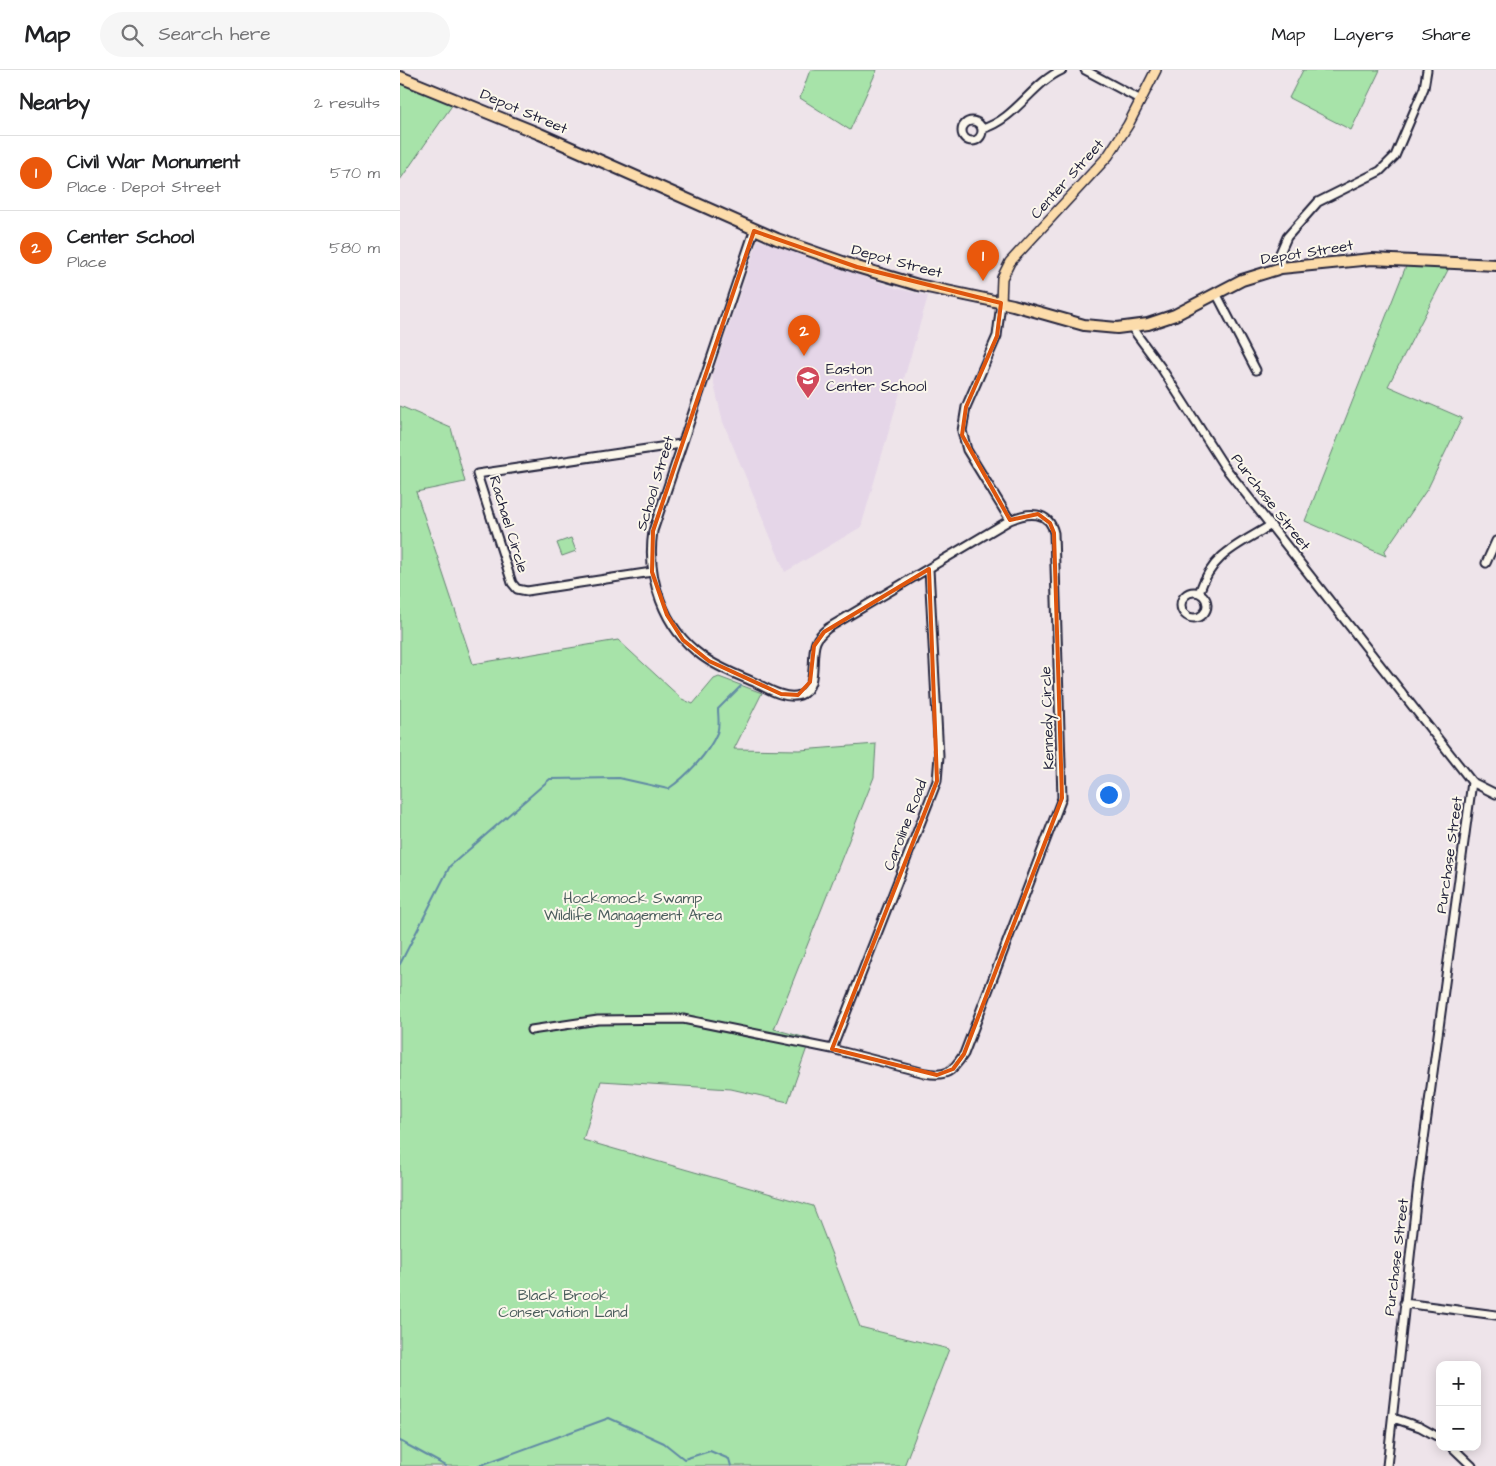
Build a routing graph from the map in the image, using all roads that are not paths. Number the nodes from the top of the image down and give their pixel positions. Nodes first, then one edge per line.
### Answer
1 (1062, 70) edge
2 (1085, 70) edge
3 (1156, 70) edge
4 (1426, 70) edge
5 (400, 77) edge
6 (1141, 100) junction
7 (982, 129) dead end
8 (754, 231) junction
9 (1496, 265) edge
10 (1281, 268) junction
11 (1216, 293) junction
12 (1001, 303) junction
13 (1132, 328) junction
14 (1256, 370) dead end
15 (682, 444) junction
16 (1010, 520) junction
17 (1271, 525) junction
18 (1496, 541) edge
19 (1486, 563) dead end
20 (929, 569) junction
21 (652, 572) junction
22 (1199, 594) dead end
23 (804, 692) joint
24 (1472, 782) junction
25 (1496, 794) edge
26 (531, 1030) dead end
27 (832, 1049) junction
28 (1404, 1303) junction
29 (1496, 1315) edge
30 (1393, 1418) junction
31 (1436, 1436) edge
32 (1456, 1451) edge
33 (1387, 1466) edge
34 (1472, 1466) edge

1 - 7 street
2 - 6 street
3 - 6 main road, Center Street
4 - 10 street
5 - 8 highway, Depot Street
6 - 12 main road, Center Street
8 - 12 highway, Depot Street
8 - 15 street, School Street
9 - 10 highway, Depot Street
10 - 11 highway, Depot Street
11 - 13 highway, Depot Street
11 - 14 street
12 - 13 highway, Depot Street
12 - 16 street
13 - 17 street, Purchase Street
15 - 21 street, School Street
15 - 21 street, Rachael Circle
16 - 20 street, Kennedy Circle
16 - 27 street, Kennedy Circle
17 - 22 street
17 - 24 street, Purchase Street
18 - 19 street
20 - 23 street, Kennedy Circle
20 - 27 street, Caroline Road
21 - 23 street, School Street
24 - 25 street
24 - 28 street, Purchase Street
26 - 27 street, Kennedy Circle
28 - 29 street
28 - 30 street, Purchase Street
30 - 31 street
30 - 33 street, Purchase Street
32 - 34 street

